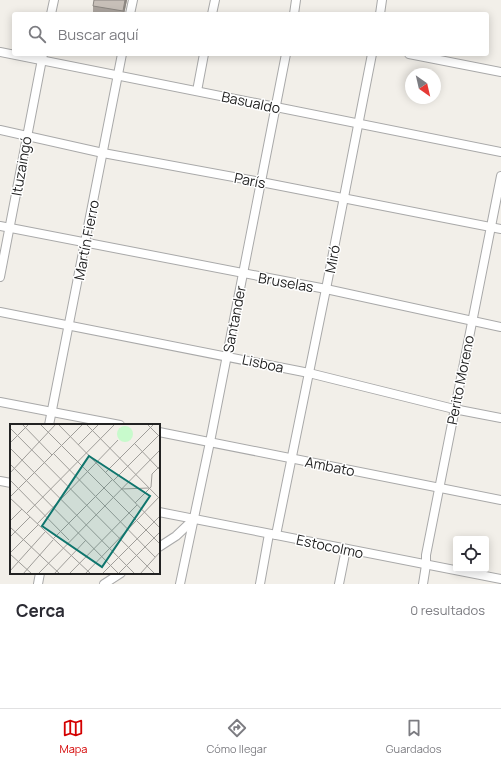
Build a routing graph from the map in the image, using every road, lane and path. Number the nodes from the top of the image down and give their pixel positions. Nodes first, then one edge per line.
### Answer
1 (54, 0) edge
2 (133, 0) edge
3 (215, 0) edge
4 (296, 0) edge
5 (382, 0) edge
6 (51, 12) edge
7 (130, 12) edge
8 (212, 12) edge
9 (294, 12) edge
10 (380, 12) edge
11 (0, 52) edge
12 (12, 54) edge
13 (28, 56) edge
14 (122, 56) edge
15 (204, 56) edge
16 (286, 56) edge
17 (372, 56) edge
18 (419, 56) edge
19 (42, 58) edge
20 (501, 72) edge
21 (118, 76) junction
22 (197, 91) junction
23 (275, 107) junction
24 (358, 123) junction
25 (0, 130) edge
26 (26, 135) junction
27 (501, 152) edge
28 (103, 153) junction
29 (501, 176) edge
30 (261, 182) junction
31 (344, 198) junction
32 (0, 226) edge
33 (490, 226) junction
34 (10, 228) junction
35 (501, 229) edge
36 (86, 243) junction
37 (242, 274) junction
38 (0, 277) edge
39 (326, 290) junction
40 (0, 312) edge
41 (472, 321) junction
42 (69, 326) junction
43 (501, 327) edge
44 (227, 356) junction
45 (309, 373) junction
46 (0, 402) edge
47 (454, 409) junction
48 (52, 412) junction
49 (501, 418) edge
50 (49, 424) edge
51 (115, 424) edge
52 (160, 432) edge
53 (210, 442) junction
54 (292, 458) junction
55 (0, 481) edge
56 (10, 483) edge
57 (439, 488) junction
58 (501, 500) edge
59 (160, 512) edge
60 (194, 519) junction
61 (273, 534) junction
62 (176, 535) junction
63 (189, 539) junction
64 (160, 546) edge
65 (346, 550) junction
66 (426, 565) junction
67 (40, 574) edge
68 (119, 574) edge
69 (501, 580) edge
70 (38, 584) edge
71 (104, 584) edge
72 (180, 584) edge
73 (260, 584) edge
74 (339, 584) edge
75 (423, 584) edge

1 - 6 street
2 - 7 street
3 - 8 street
4 - 9 street
5 - 10 street
11 - 12 street, Basualdo
13 - 19 street, Basualdo
14 - 21 street, Martín Fierro
15 - 22 street
16 - 23 street, Santander
17 - 24 street, Miró
18 - 20 street
19 - 21 street, Basualdo
19 - 26 street, Ituzaingó
21 - 22 street, Basualdo
21 - 28 street, Martín Fierro
22 - 23 street, Basualdo
23 - 24 street, Basualdo
23 - 30 street, Santander
24 - 27 street, Basualdo
24 - 31 street, Miró
25 - 26 street, París
26 - 28 street, París
26 - 34 street, Ituzaingó
28 - 30 street, París
28 - 36 street, Martín Fierro
29 - 33 street, Perito Moreno
30 - 31 street, París
30 - 37 street, Santander
31 - 33 street, París
31 - 39 street, Miró
32 - 34 street, Bruselas
33 - 35 street, París
33 - 41 street, Perito Moreno
34 - 36 street, Bruselas
34 - 38 street, Ituzaingó
36 - 37 street, Bruselas
36 - 42 street, Martín Fierro
37 - 39 street, Bruselas
37 - 44 street, Santander
39 - 41 street, Bruselas
39 - 45 street, Miró
40 - 42 street, Lisboa
41 - 43 street, Bruselas
41 - 47 street, Perito Moreno
42 - 44 street, Lisboa
42 - 48 street, Martín Fierro
44 - 45 street, Lisboa
44 - 53 street, Santander
45 - 47 street, Lisboa
45 - 54 street, Miró
46 - 48 street
47 - 49 street, Lisboa
47 - 57 street, Perito Moreno
48 - 50 street, Martín Fierro
48 - 51 street
52 - 53 street, Ambato
53 - 54 street, Ambato
53 - 60 street, Santander
54 - 57 street, Ambato
54 - 61 street, Miró
55 - 56 street
57 - 58 street, Ambato
57 - 66 street, Perito Moreno
59 - 60 street, Estocolmo
60 - 61 street, Estocolmo
60 - 62 street
60 - 63 street, Santander
61 - 65 street, Estocolmo
61 - 73 street, Miró
62 - 63 street
62 - 64 street
63 - 72 street, Santander
65 - 66 street, Estocolmo
65 - 74 street
66 - 69 street, Estocolmo
66 - 75 street, Perito Moreno
67 - 70 street
68 - 71 street

